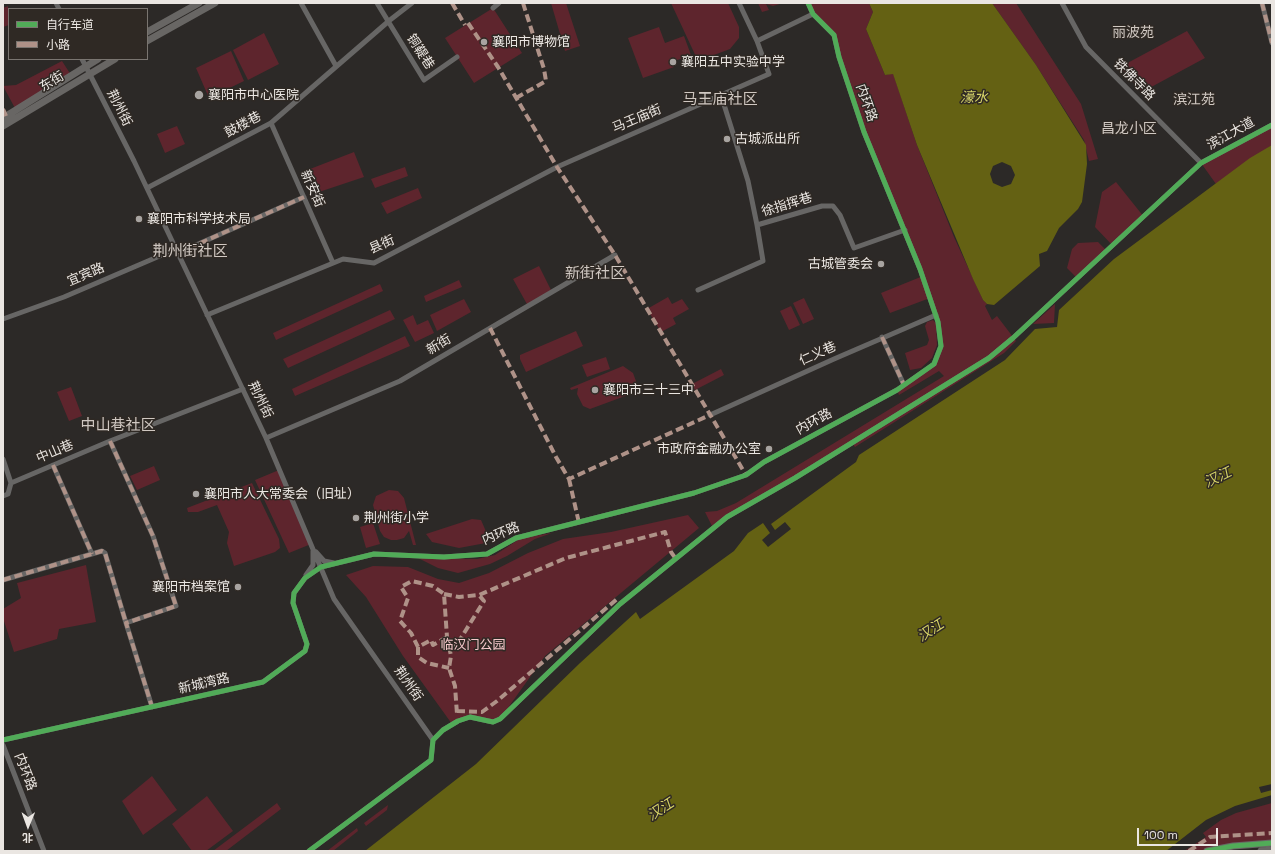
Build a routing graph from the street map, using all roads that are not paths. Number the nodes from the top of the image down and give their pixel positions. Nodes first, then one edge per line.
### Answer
1 (199, 3) edge
2 (215, 3) edge
3 (301, 3) edge
4 (377, 3) edge
5 (412, 3) edge
6 (499, 3) edge
7 (739, 3) edge
8 (808, 3) edge
9 (1062, 3) edge
10 (1262, 3) edge
11 (493, 8) dead end
12 (813, 14) junction
13 (388, 21) junction
14 (148, 31) edge
15 (148, 40) edge
16 (757, 41) junction
17 (1272, 43) edge
18 (457, 57) dead end
19 (113, 60) edge
20 (84, 62) edge
21 (336, 66) junction
22 (89, 73) junction
23 (721, 95) junction
24 (3, 118) edge
25 (271, 123) junction
26 (1272, 125) edge
27 (3, 126) edge
28 (1201, 163) junction
29 (557, 167) joint
30 (147, 188) junction
31 (304, 197) junction
32 (757, 225) junction
33 (904, 230) junction
34 (177, 251) junction
35 (615, 255) dead end
36 (333, 263) junction
37 (698, 290) dead end
38 (207, 315) junction
39 (936, 316) junction
40 (3, 319) edge
41 (882, 338) junction
42 (904, 385) junction
43 (243, 389) junction
44 (710, 415) dead end
45 (266, 438) junction
46 (110, 441) junction
47 (3, 459) edge
48 (53, 465) junction
49 (11, 483) junction
50 (3, 496) edge
51 (313, 548) junction
52 (92, 554) junction
53 (336, 563) junction
54 (321, 567) junction
55 (304, 578) junction
56 (3, 580) edge
57 (126, 623) junction
58 (152, 707) junction
59 (3, 740) edge
60 (434, 740) junction
61 (3, 745) edge
62 (1272, 843) edge
63 (1272, 850) edge
64 (44, 851) edge
65 (309, 851) edge
66 (1207, 851) edge
67 (1261, 851) edge

1 - 14 main road
2 - 15 main road
3 - 21 street
4 - 13 street, 铜鞮巷
5 - 13 street, 鼓楼巷
6 - 11 street
7 - 16 street
8 - 12 street, 内环路
9 - 28 street, 铁佛寺路
10 - 17 street
12 - 16 street
12 - 33 street, 内环路
13 - 18 street, 铜鞮巷
13 - 21 street, 鼓楼巷
16 - 23 street, 马王庙街
19 - 22 main road, 东街
20 - 22 street, 荆州街
20 - 24 main road, 东街
21 - 25 street, 鼓楼巷
22 - 27 main road, 东街
22 - 30 street, 荆州街
23 - 29 street, 马王庙街
23 - 32 street, 徐指挥巷
25 - 30 street, 鼓楼巷
25 - 31 street, 新安街
26 - 28 street, 滨江大道
28 - 60 street, 滨江大道
29 - 36 street, 县街
30 - 34 street, 荆州街
31 - 34 street, 宜宾路
31 - 36 street, 新安街
32 - 33 street, 徐指挥巷
32 - 37 street
33 - 39 street, 内环路
34 - 38 street, 荆州街
34 - 40 street, 宜宾路
35 - 45 street, 新街
36 - 38 street, 县街
38 - 43 street, 荆州街
39 - 41 street, 仁义巷
39 - 42 street, 内环路
41 - 42 street
41 - 44 street, 仁义巷
42 - 53 street, 内环路
43 - 45 street, 荆州街
43 - 46 street, 中山巷
45 - 51 street, 荆州街
46 - 48 street, 中山巷
46 - 57 street
47 - 49 street
48 - 49 street, 中山巷
48 - 52 street
49 - 50 street
51 - 53 street
51 - 54 street, 荆州街
51 - 55 street
52 - 56 street
52 - 57 street
53 - 54 street, 内环路
54 - 55 street, 新城湾路
54 - 60 street, 荆州街
55 - 58 street, 新城湾路
57 - 58 street
58 - 59 street, 新城湾路
60 - 65 street
61 - 64 street, 内环路
62 - 66 main road
63 - 67 main road

